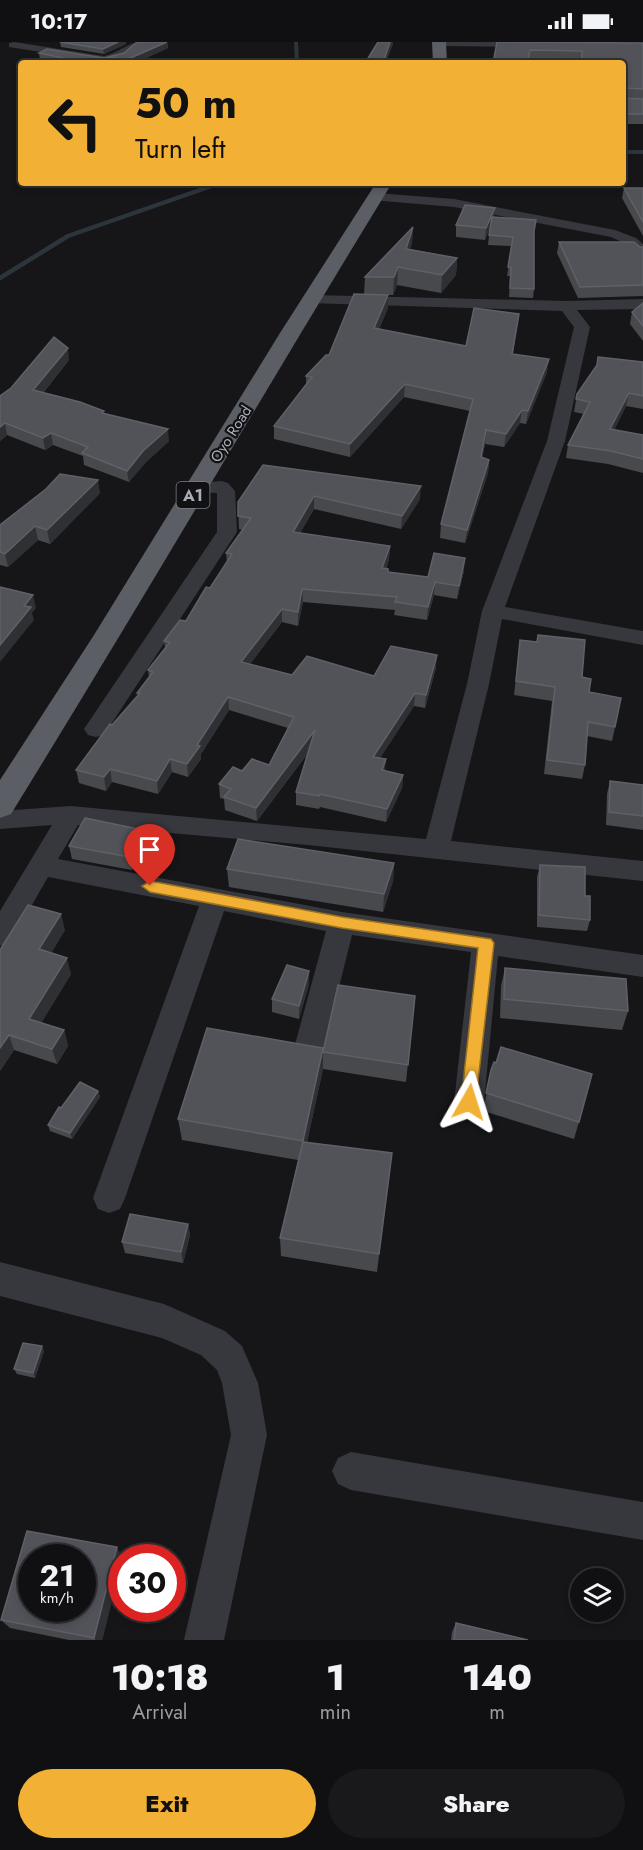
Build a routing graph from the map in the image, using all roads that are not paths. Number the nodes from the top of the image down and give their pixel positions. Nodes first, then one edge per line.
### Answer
1 (137, 42) edge
2 (439, 43) edge
3 (14, 44) edge
4 (546, 44) edge
5 (0, 52) edge
6 (440, 60) edge
7 (380, 190) edge
8 (643, 252) edge
9 (314, 300) junction
10 (566, 306) junction
11 (643, 306) edge
12 (592, 324) junction
13 (197, 488) junction
14 (493, 611) junction
15 (643, 638) edge
16 (96, 729) dead end
17 (0, 806) edge
18 (71, 815) junction
19 (0, 820) edge
20 (436, 849) junction
21 (41, 866) junction
22 (643, 871) edge
23 (215, 898) junction
24 (342, 922) junction
25 (0, 935) edge
26 (486, 943) junction
27 (643, 966) edge
28 (309, 1048) edge
29 (469, 1102) dead end
30 (109, 1198) dead end
31 (0, 1279) edge
32 (351, 1471) dead end
33 (643, 1521) edge
34 (204, 1640) edge

1 - 3 street
2 - 4 street
2 - 6 highway
3 - 5 street
7 - 8 street
7 - 9 highway, Oyo Road / A1
9 - 10 street
9 - 13 highway, Oyo Road / A1
10 - 11 street
10 - 12 street
11 - 12 street
12 - 14 street
13 - 16 street
13 - 17 highway, Oyo Road / A1
14 - 15 street
14 - 20 street
18 - 19 street
18 - 20 street
18 - 21 street
20 - 22 street
21 - 23 street
21 - 25 street
23 - 24 street
23 - 30 street
24 - 26 street
24 - 28 street
26 - 27 street
26 - 29 street
31 - 34 street
32 - 33 street

